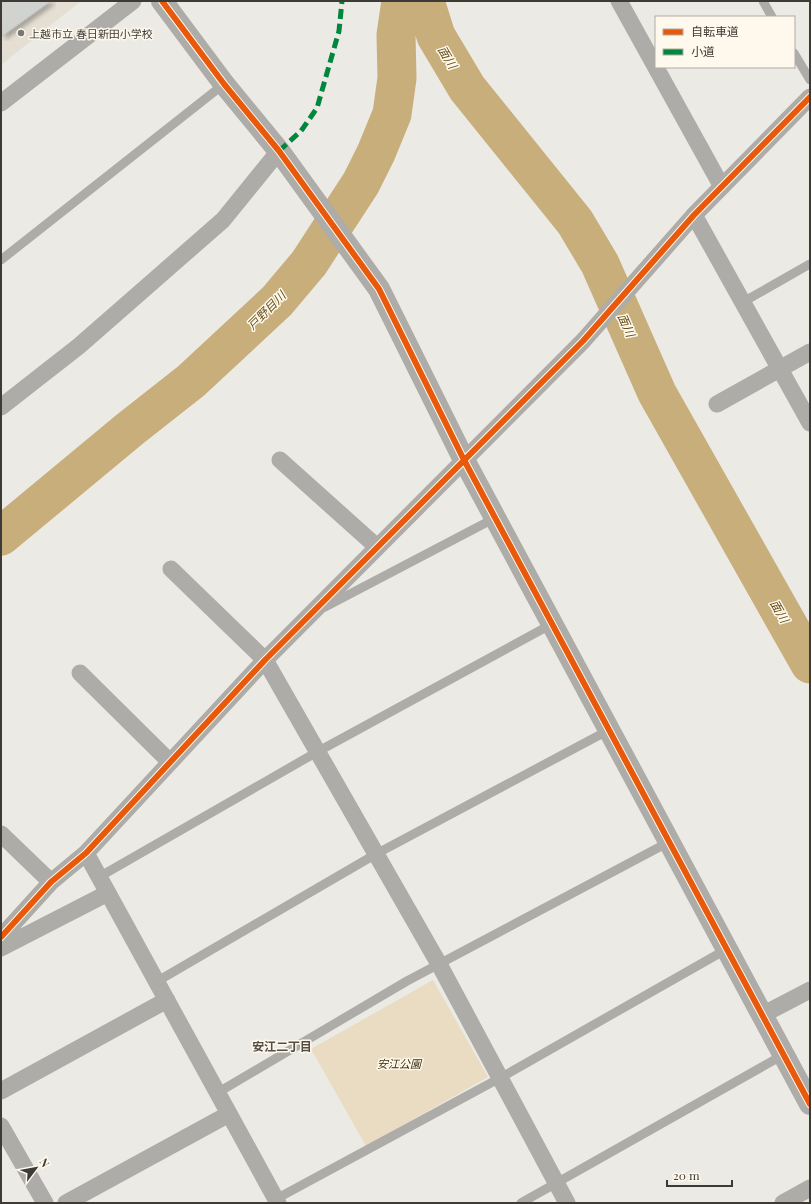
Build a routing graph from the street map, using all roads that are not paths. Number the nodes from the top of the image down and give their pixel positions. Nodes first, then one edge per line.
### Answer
1 (133, 1) edge
2 (162, 1) edge
3 (618, 1) edge
4 (763, 1) edge
5 (771, 16) edge
6 (795, 55) edge
7 (655, 67) edge
8 (656, 68) edge
9 (810, 80) edge
10 (224, 84) junction
11 (810, 97) edge
12 (1, 103) edge
13 (279, 151) junction
14 (722, 186) junction
15 (694, 215) junction
16 (1, 260) edge
17 (810, 264) edge
18 (743, 302) junction
19 (810, 352) edge
20 (780, 369) junction
21 (717, 404) dead end
22 (1, 407) edge
23 (810, 423) edge
24 (280, 460) dead end
25 (464, 460) junction
26 (495, 518) junction
27 (377, 547) junction
28 (171, 568) dead end
29 (311, 614) junction
30 (552, 624) junction
31 (265, 660) junction
32 (80, 673) dead end
33 (609, 730) junction
34 (318, 752) junction
35 (170, 762) junction
36 (1, 834) edge
37 (669, 842) junction
38 (86, 853) junction
39 (376, 854) junction
40 (99, 877) junction
41 (51, 882) junction
42 (108, 893) junction
43 (1, 937) edge
44 (1, 948) edge
45 (727, 949) junction
46 (439, 964) junction
47 (156, 982) junction
48 (810, 990) edge
49 (167, 1000) junction
50 (762, 1015) junction
51 (783, 1054) junction
52 (500, 1078) junction
53 (1, 1091) edge
54 (217, 1093) junction
55 (810, 1104) edge
56 (229, 1114) junction
57 (1, 1126) edge
58 (556, 1183) junction
59 (810, 1188) edge
60 (277, 1201) edge
61 (45, 1203) edge
62 (66, 1203) edge
63 (521, 1203) edge
64 (567, 1203) edge
65 (783, 1203) edge

1 - 12 street
2 - 10 street
3 - 7 street
4 - 5 lane
6 - 9 lane
8 - 14 street
10 - 13 street
10 - 16 lane
11 - 14 street
13 - 22 street
13 - 25 street
14 - 15 street
15 - 18 street
15 - 25 street
17 - 18 lane
18 - 20 street
19 - 20 street
20 - 21 street
20 - 23 street
24 - 27 street
25 - 26 street
25 - 27 street
26 - 29 lane
26 - 30 street
27 - 29 street
28 - 31 street
29 - 31 street
30 - 33 street
30 - 34 lane
31 - 34 street
31 - 35 street
32 - 35 street
33 - 37 street
33 - 39 lane
34 - 39 street
34 - 40 lane
35 - 38 street
36 - 41 street
37 - 45 street
37 - 46 lane
38 - 40 street
38 - 41 street
39 - 46 street
39 - 47 lane
40 - 42 street
41 - 43 street
42 - 44 street
42 - 47 street
45 - 50 street
45 - 52 lane
46 - 52 street
46 - 54 lane
47 - 49 street
48 - 50 street
49 - 53 street
49 - 54 street
50 - 51 street
51 - 55 street
51 - 58 lane
52 - 58 street
52 - 60 lane
54 - 56 street
56 - 60 street
56 - 62 street
57 - 61 street
58 - 63 lane
58 - 64 street
59 - 65 street

